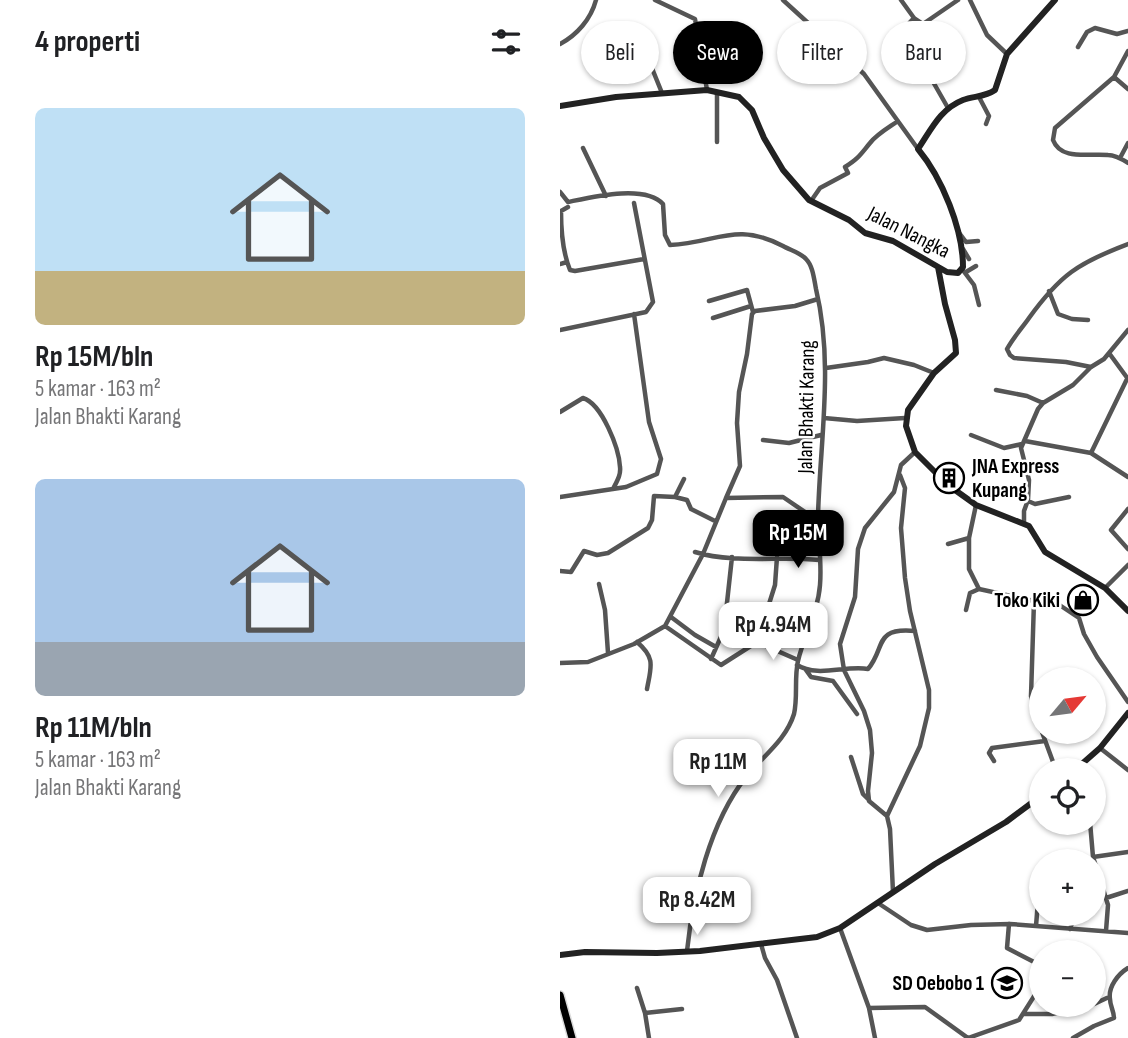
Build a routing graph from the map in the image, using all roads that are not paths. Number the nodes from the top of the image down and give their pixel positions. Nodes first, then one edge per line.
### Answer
1 (596, 0) edge
2 (655, 0) edge
3 (783, 0) edge
4 (901, 0) edge
5 (958, 0) edge
6 (970, 0) edge
7 (1055, 0) edge
8 (914, 18) junction
9 (911, 21) edge
10 (1128, 31) edge
11 (560, 44) edge
12 (1077, 47) dead end
13 (1128, 51) edge
14 (1007, 54) junction
15 (1114, 77) junction
16 (658, 84) edge
17 (934, 84) edge
18 (1128, 89) edge
19 (707, 90) junction
20 (717, 92) junction
21 (662, 94) junction
22 (979, 97) junction
23 (560, 106) edge
24 (948, 108) junction
25 (898, 121) junction
26 (986, 124) dead end
27 (717, 142) dead end
28 (1128, 143) edge
29 (583, 148) dead end
30 (918, 149) junction
31 (1120, 159) junction
32 (1128, 163) edge
33 (560, 192) edge
34 (606, 196) junction
35 (811, 201) junction
36 (634, 203) dead end
37 (568, 207) dead end
38 (959, 233) junction
39 (978, 241) dead end
40 (1128, 244) edge
41 (962, 248) junction
42 (644, 259) junction
43 (969, 259) dead end
44 (567, 262) junction
45 (560, 264) edge
46 (976, 266) dead end
47 (938, 267) junction
48 (964, 271) junction
49 (1049, 290) junction
50 (818, 299) junction
51 (709, 301) dead end
52 (751, 306) junction
53 (979, 306) dead end
54 (753, 312) junction
55 (634, 314) junction
56 (713, 318) dead end
57 (1088, 320) dead end
58 (560, 330) edge
59 (1128, 330) edge
60 (1110, 353) junction
61 (1091, 367) junction
62 (826, 368) junction
63 (934, 373) junction
64 (1128, 379) edge
65 (996, 390) dead end
66 (1043, 403) junction
67 (560, 412) edge
68 (824, 418) junction
69 (905, 418) junction
70 (821, 435) junction
71 (971, 435) dead end
72 (763, 440) dead end
73 (1024, 442) junction
74 (915, 452) junction
75 (1091, 453) junction
76 (900, 475) junction
77 (1128, 477) edge
78 (684, 479) dead end
79 (613, 488) junction
80 (675, 496) junction
81 (560, 497) edge
82 (1069, 497) dead end
83 (726, 498) junction
84 (1028, 502) junction
85 (976, 505) junction
86 (1128, 509) edge
87 (818, 516) junction
88 (715, 521) junction
89 (1024, 523) junction
90 (969, 538) junction
91 (948, 544) dead end
92 (1128, 550) edge
93 (695, 552) dead end
94 (703, 554) junction
95 (732, 557) junction
96 (777, 557) junction
97 (820, 560) junction
98 (1128, 565) edge
99 (560, 571) edge
100 (599, 584) dead end
101 (1105, 588) junction
102 (979, 589) junction
103 (1034, 601) junction
104 (966, 610) dead end
105 (1128, 611) edge
106 (671, 617) junction
107 (665, 626) junction
108 (915, 631) junction
109 (637, 642) junction
110 (757, 642) junction
111 (716, 647) junction
112 (608, 653) junction
113 (710, 659) junction
114 (798, 662) junction
115 (560, 663) edge
116 (1032, 667) edge
117 (806, 670) junction
118 (844, 670) junction
119 (647, 690) dead end
120 (1128, 702) edge
121 (857, 714) dead end
122 (1127, 717) edge
123 (1029, 743) edge
124 (1100, 748) junction
125 (851, 757) dead end
126 (1090, 758) edge
127 (994, 761) dead end
128 (1128, 770) edge
129 (869, 801) junction
130 (1029, 805) edge
131 (887, 816) junction
132 (1128, 852) edge
133 (1106, 855) edge
134 (1128, 891) edge
135 (893, 892) junction
136 (1106, 895) edge
137 (1107, 898) junction
138 (878, 903) junction
139 (1009, 925) junction
140 (1029, 926) edge
141 (1036, 926) edge
142 (1071, 926) edge
143 (840, 928) junction
144 (1070, 929) junction
145 (1106, 930) junction
146 (1128, 933) edge
147 (761, 944) junction
148 (687, 951) junction
149 (560, 955) edge
150 (1128, 968) edge
151 (637, 988) dead end
152 (560, 995) edge
153 (1109, 998) junction
154 (1106, 999) edge
155 (869, 1008) junction
156 (682, 1009) dead end
157 (645, 1013) junction
158 (1025, 1014) junction
159 (1029, 1014) edge
160 (572, 1038) edge
161 (649, 1038) edge
162 (797, 1038) edge
163 (875, 1038) edge
164 (1073, 1038) edge

1 - 11 street
2 - 19 street
3 - 25 street
4 - 8 street
5 - 8 street
6 - 14 street
7 - 14 street
8 - 9 street
10 - 12 street
13 - 15 street
14 - 22 street
15 - 18 street
15 - 31 street
16 - 21 street
17 - 24 street
19 - 20 street, Jalan Nangka
19 - 21 street, Jalan Nangka
20 - 27 street
20 - 35 street, Jalan Nangka
21 - 23 street, Jalan Nangka
22 - 24 street
22 - 26 street
24 - 30 street
25 - 30 street
25 - 35 street
28 - 31 street
29 - 34 street
30 - 38 street, Jalan Nangka
31 - 32 street
33 - 34 street, Jalan Bhakti Karang
34 - 50 street, Jalan Bhakti Karang
35 - 47 street, Jalan Nangka
36 - 42 street
37 - 44 street
38 - 39 street
38 - 41 street, Jalan Nangka
40 - 49 street
41 - 43 street
41 - 48 street, Jalan Nangka
42 - 44 street
42 - 55 street
44 - 45 street
46 - 48 street
47 - 48 street, Jalan Nangka
47 - 63 street
48 - 53 street
49 - 57 street
49 - 61 street
50 - 54 street
50 - 62 street, Jalan Bhakti Karang
51 - 52 street
52 - 54 street
52 - 56 street
54 - 83 street
55 - 58 street
55 - 79 street
59 - 60 street
60 - 61 street
60 - 64 street
61 - 66 street
62 - 63 street
62 - 68 street, Jalan Bhakti Karang
63 - 69 street
64 - 75 street
65 - 66 street
66 - 73 street
67 - 79 street
68 - 69 street
68 - 70 street, Jalan Bhakti Karang
69 - 74 street
70 - 72 street
70 - 87 street, Jalan Bhakti Karang
71 - 73 street
73 - 75 street
73 - 84 street
74 - 76 street
74 - 85 street
75 - 77 street
76 - 108 street
76 - 118 street
78 - 80 street
79 - 81 street
80 - 88 street
80 - 99 street
82 - 84 street
83 - 87 street
83 - 88 street
84 - 89 street
85 - 89 street
85 - 90 street
86 - 92 street
87 - 97 street, Jalan Bhakti Karang
88 - 94 street
89 - 101 street
90 - 91 street
90 - 102 street
93 - 94 street
94 - 95 street
94 - 106 street
95 - 96 street
95 - 111 street
96 - 97 street
96 - 110 street
97 - 114 street, Jalan Bhakti Karang
98 - 101 street
100 - 112 street
101 - 105 street
102 - 103 street
102 - 104 street
103 - 116 street
103 - 120 street
106 - 107 street
106 - 111 street
107 - 109 street
107 - 113 street
108 - 118 street
108 - 131 street
109 - 112 street
109 - 119 street
110 - 113 street
110 - 114 street
111 - 113 street
112 - 115 street
114 - 117 street
114 - 148 street, Jalan Bhakti Karang
117 - 118 street
117 - 121 street
118 - 129 street
122 - 124 street
123 - 127 street
124 - 126 street
124 - 128 street
125 - 129 street
129 - 131 street
130 - 135 street
131 - 135 street
132 - 133 street
134 - 137 street
135 - 138 street
136 - 137 street
137 - 145 street
138 - 139 street
138 - 143 street
139 - 140 street
139 - 158 street
141 - 144 street
142 - 144 street
143 - 147 street
143 - 155 street
144 - 145 street
145 - 146 street
147 - 148 street
147 - 162 street
148 - 149 street
150 - 153 street
151 - 157 street
152 - 160 main road
153 - 154 street
153 - 164 street
155 - 158 street
155 - 163 street
156 - 157 street
157 - 161 street
158 - 159 street

